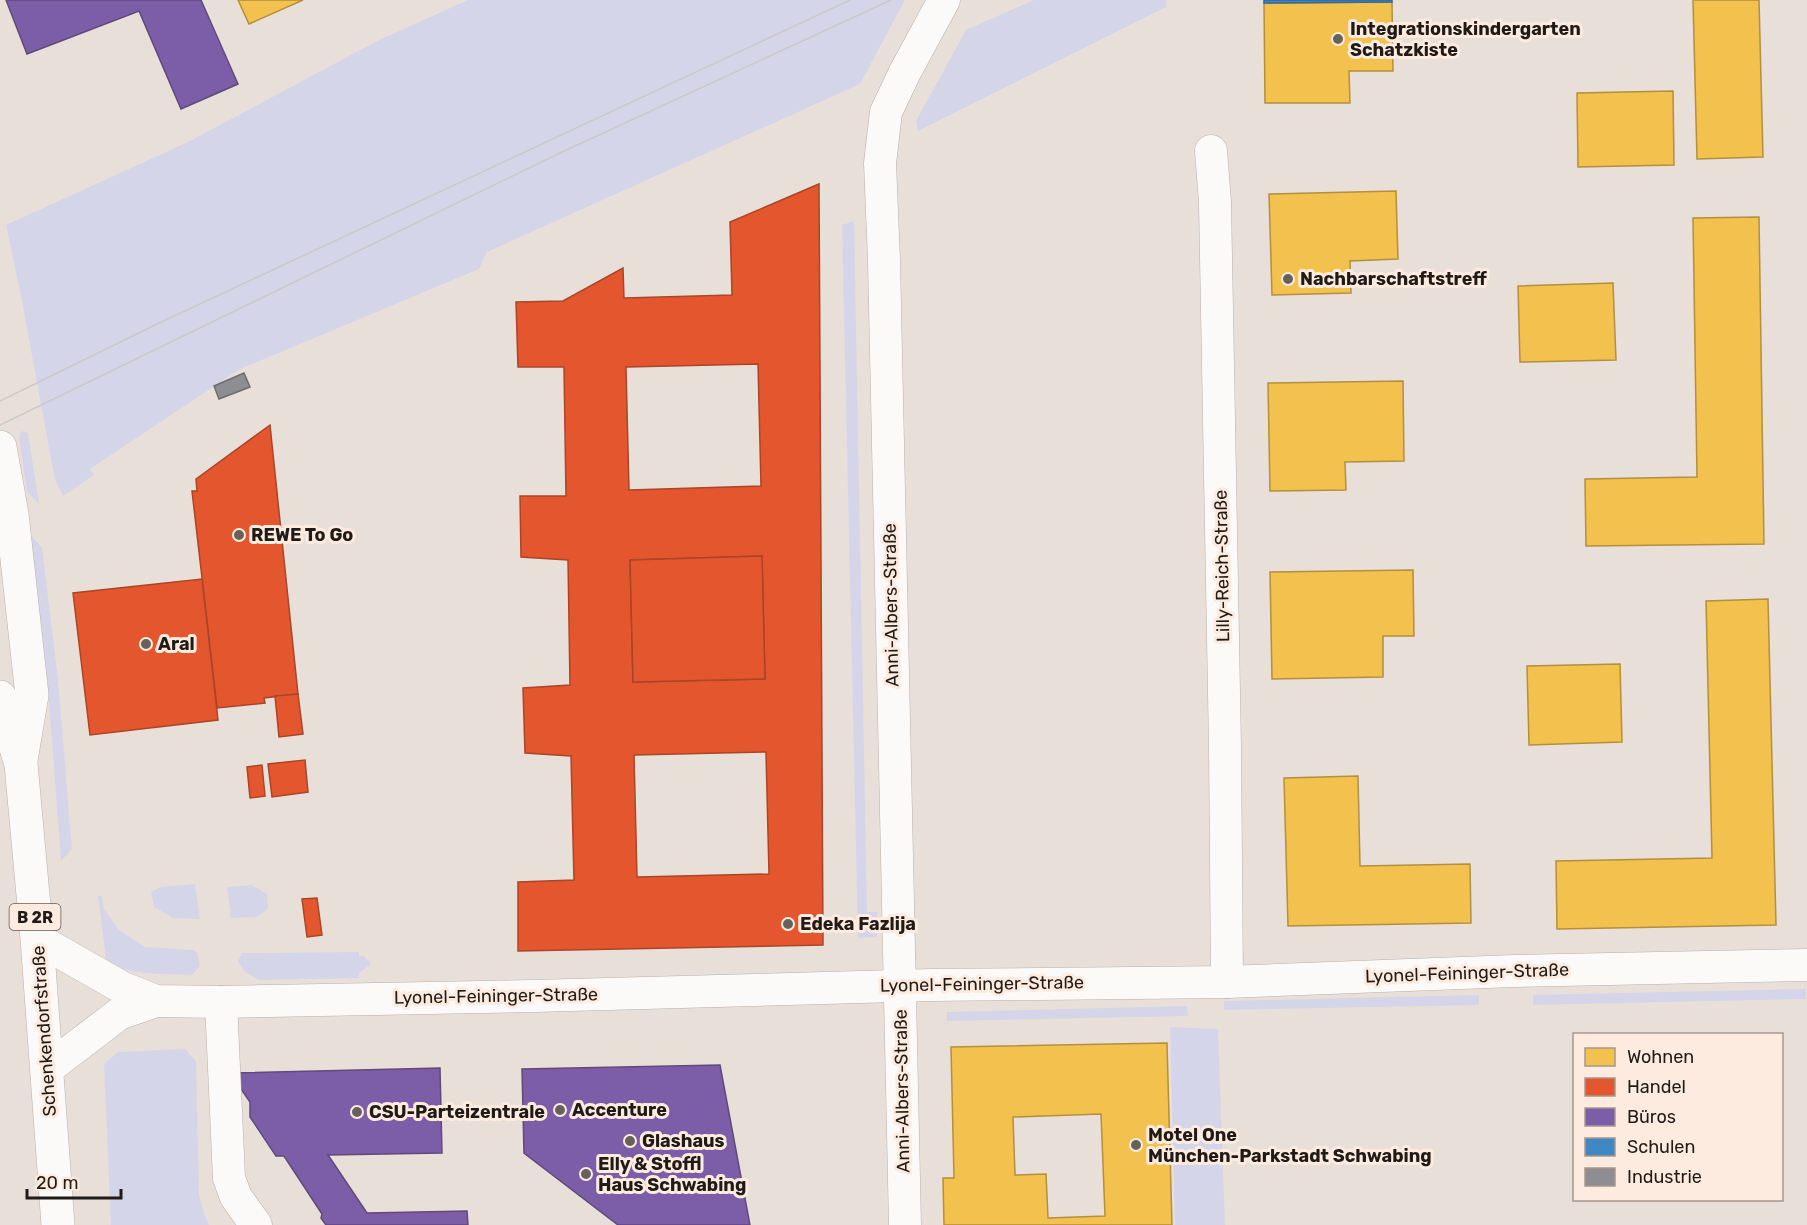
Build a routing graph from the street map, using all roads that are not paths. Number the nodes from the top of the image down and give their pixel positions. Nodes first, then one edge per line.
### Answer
1 (944, 0) edge
2 (1211, 151) dead end
3 (0, 447) edge
4 (0, 697) edge
5 (21, 764) junction
6 (37, 939) junction
7 (1807, 965) edge
8 (1227, 982) junction
9 (900, 986) junction
10 (156, 1001) junction
11 (221, 1002) junction
12 (47, 1069) junction
13 (58, 1225) edge
14 (256, 1225) edge
15 (905, 1225) edge

1 - 9 street, Anni-Albers-Straße
2 - 8 street, Lilly-Reich-Straße
3 - 5 highway
4 - 5 highway, Schenkendorfstraße / B 2R
5 - 6 highway, Schenkendorfstraße / B 2R
6 - 10 street, Lyonel-Feininger-Straße
6 - 12 highway, Schenkendorfstraße / B 2R
7 - 8 street, Lyonel-Feininger-Straße
8 - 9 street, Lyonel-Feininger-Straße
9 - 11 street, Lyonel-Feininger-Straße
9 - 15 street, Anni-Albers-Straße
10 - 11 street, Lyonel-Feininger-Straße
10 - 12 street, Lyonel-Feininger-Straße
11 - 14 street
12 - 13 highway, Schenkendorfstraße / B 2R

